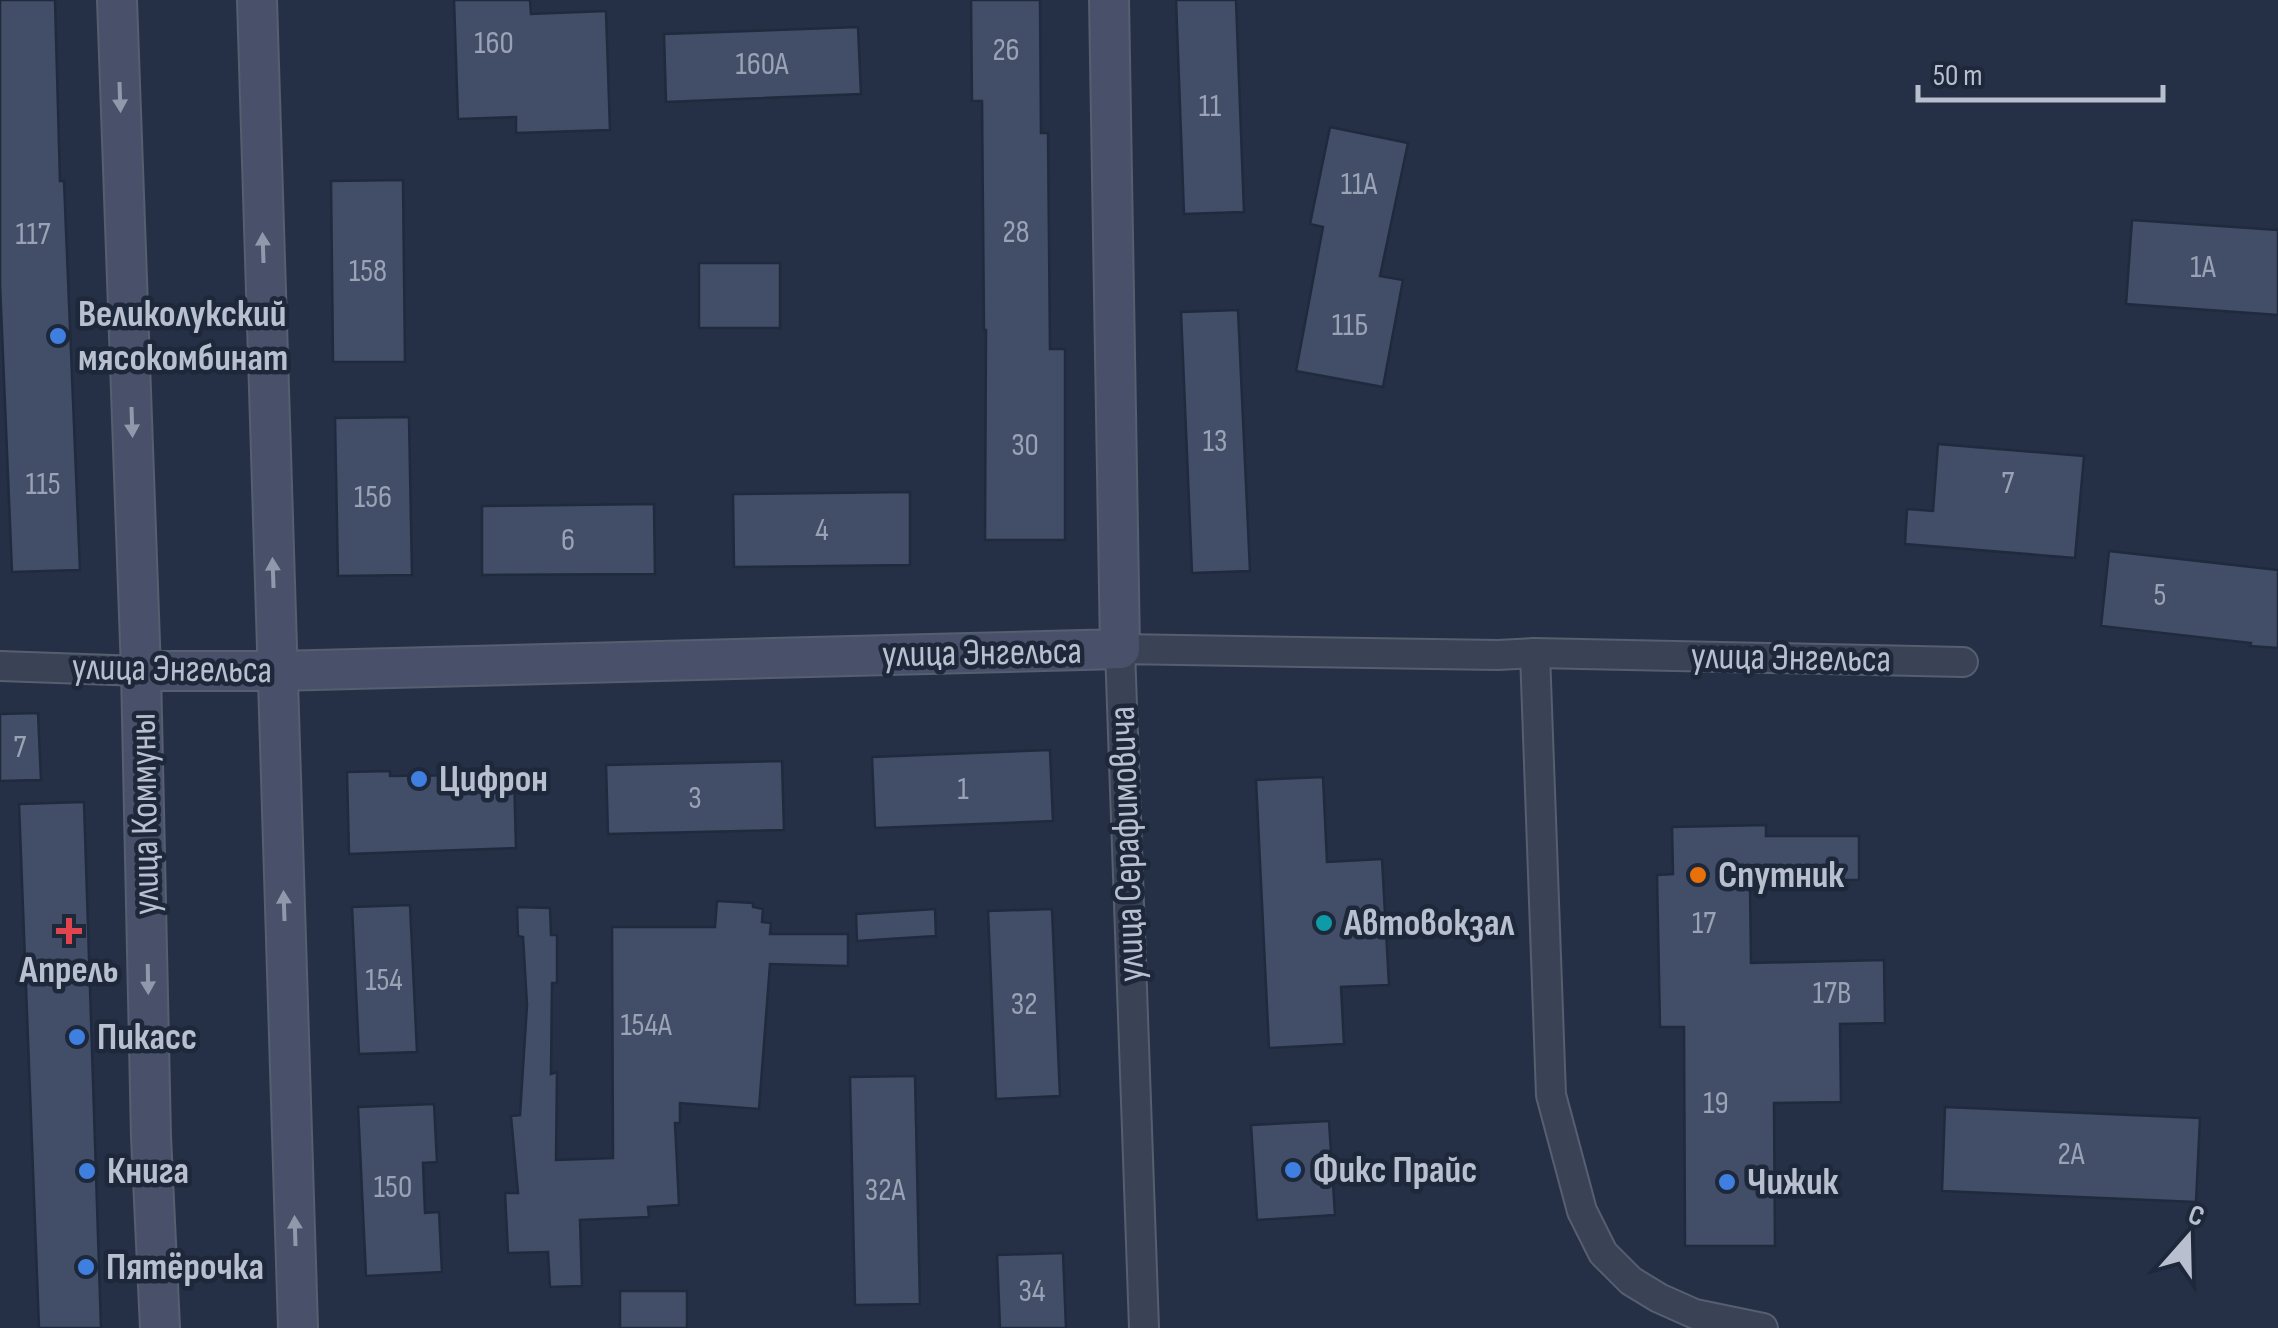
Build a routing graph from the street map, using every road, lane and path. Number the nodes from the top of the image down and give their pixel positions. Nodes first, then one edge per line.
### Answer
1 (116, 0) edge
2 (257, 0) edge
3 (1109, 0) edge
4 (1120, 649) junction
5 (1535, 653) junction
6 (1963, 662) dead end
7 (0, 666) edge
8 (141, 671) junction
9 (276, 671) junction
10 (160, 1328) edge
11 (298, 1328) edge
12 (1144, 1328) edge
13 (1763, 1328) edge

1 -> 8 street, улица Коммуны
9 -> 2 street
3 - 4 street, улица Серафимовича
4 - 5 street, улица Энгельса
4 - 9 street, улица Энгельса
4 - 12 street, улица Серафимовича
5 - 6 street, улица Энгельса
5 - 13 street
7 - 8 street, улица Энгельса
8 - 9 street, улица Энгельса
8 -> 10 street, улица Коммуны
11 -> 9 street

